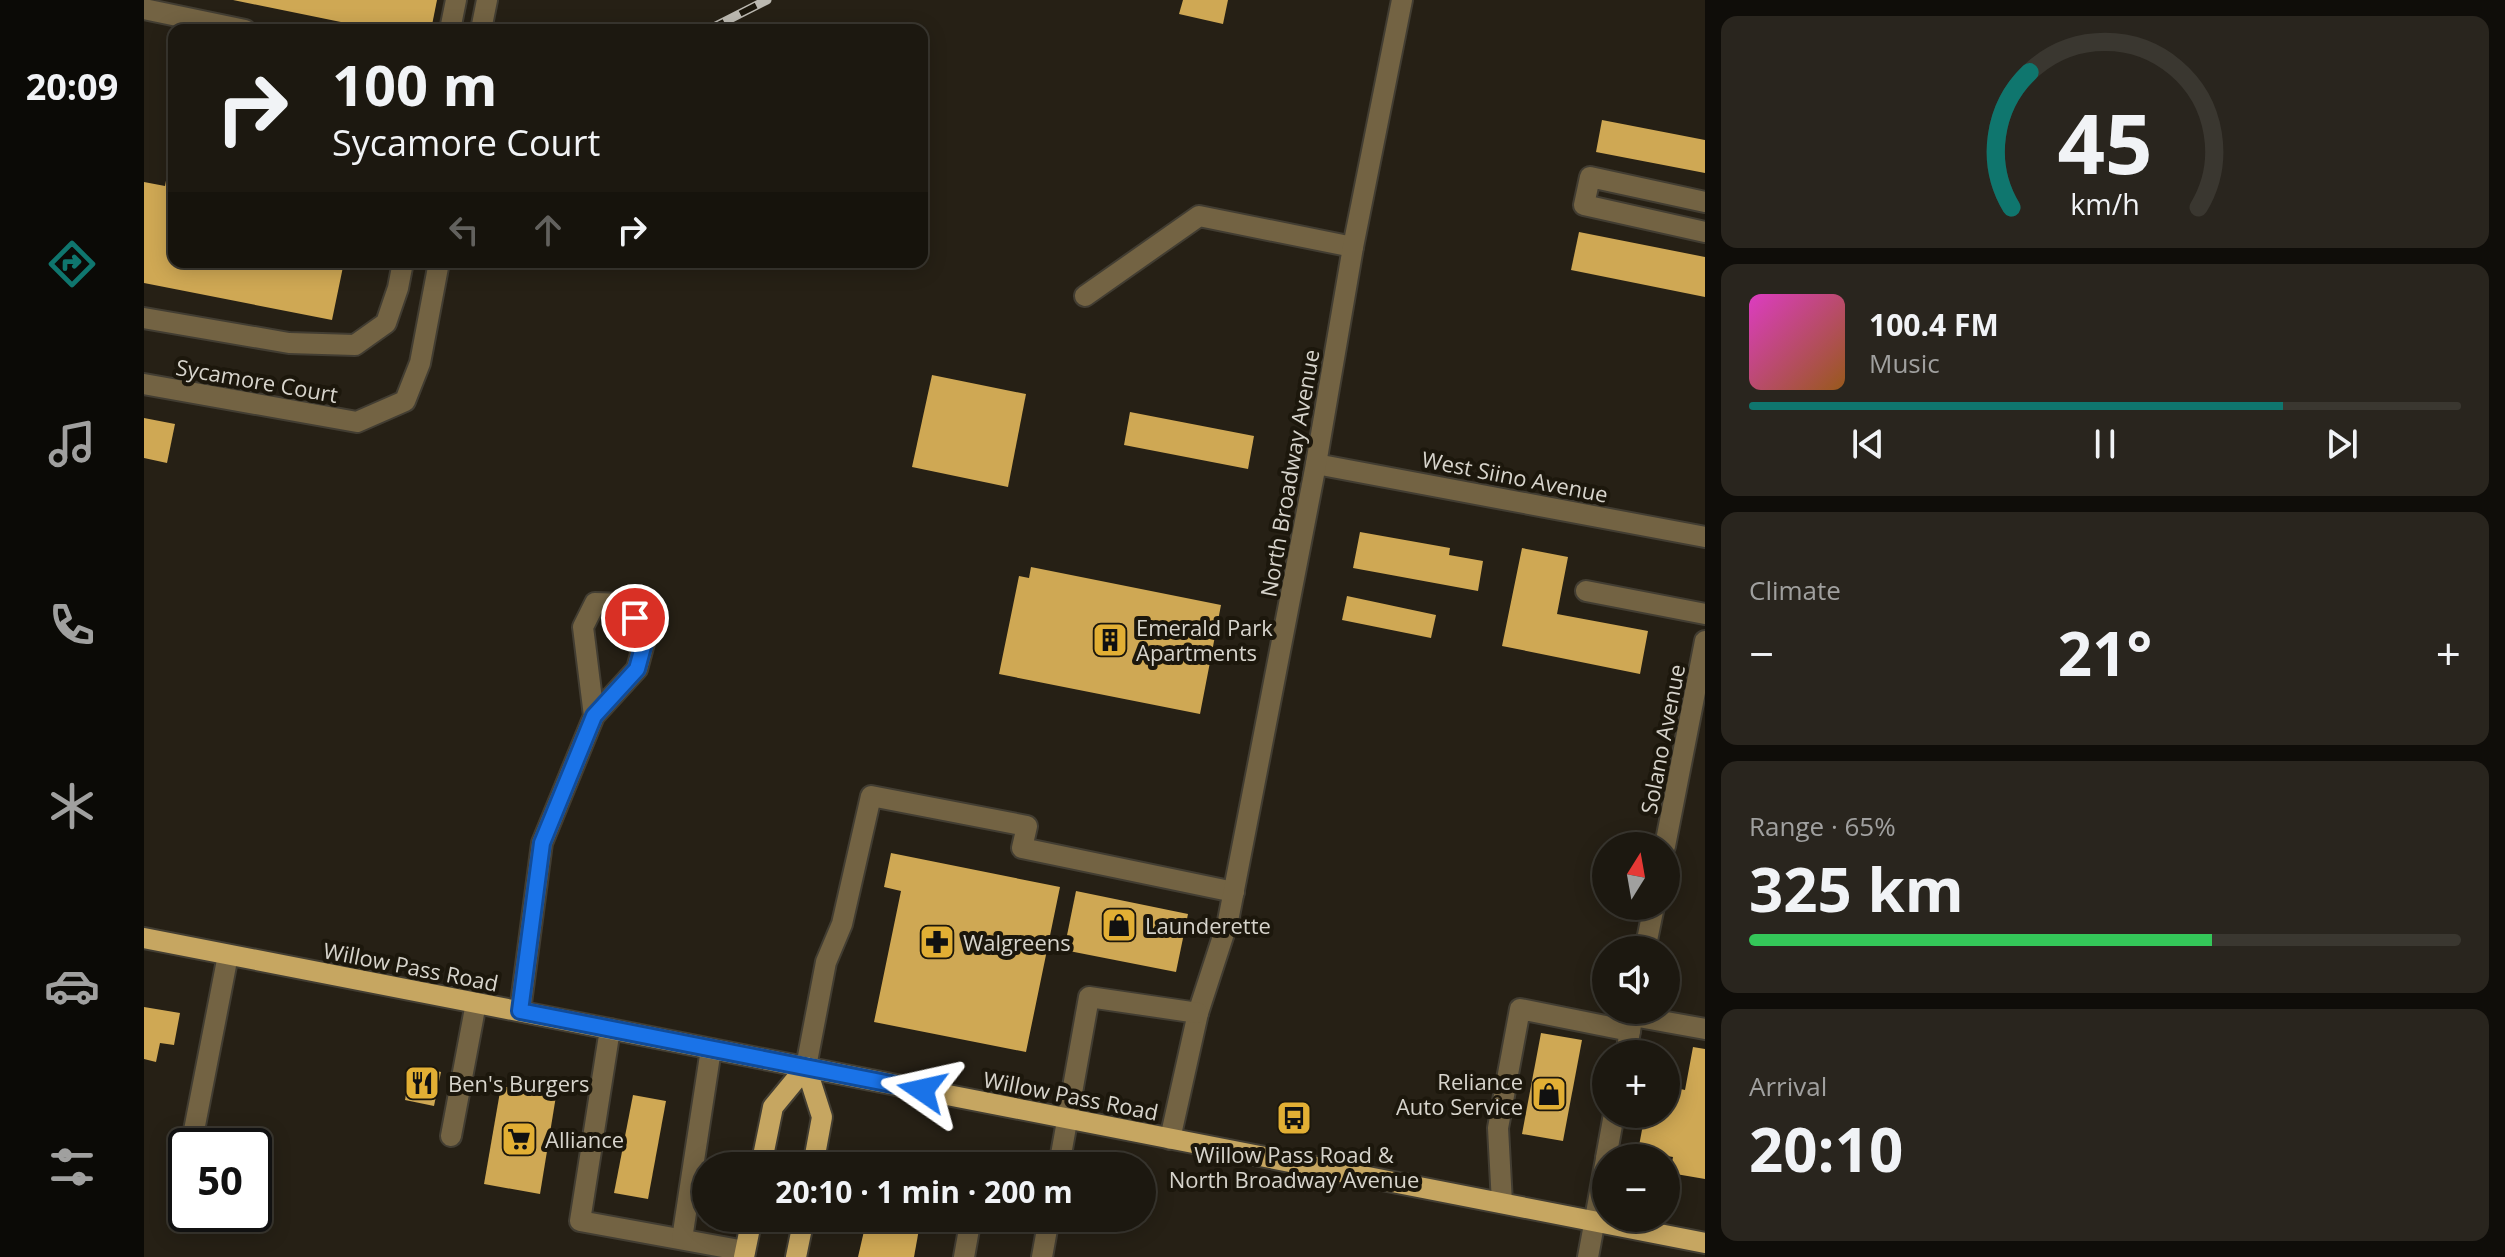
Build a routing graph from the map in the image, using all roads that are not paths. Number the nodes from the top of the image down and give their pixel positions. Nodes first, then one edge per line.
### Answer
1 (456, 0) edge
2 (487, 0) edge
3 (1398, 1) edge
4 (144, 9) edge
5 (216, 24) edge
6 (451, 24) edge
7 (482, 24) edge
8 (1705, 202) edge
9 (1705, 232) edge
10 (1353, 247) junction
11 (402, 268) edge
12 (438, 268) edge
13 (1085, 296) dead end
14 (144, 318) edge
15 (144, 384) edge
16 (1316, 464) junction
17 (1705, 537) edge
18 (1586, 591) dead end
19 (1705, 614) edge
20 (1705, 641) edge
21 (594, 716) junction
22 (1668, 832) edge
23 (1234, 892) junction
24 (144, 938) edge
25 (228, 955) junction
26 (476, 1003) junction
27 (520, 1011) junction
28 (1198, 1013) junction
29 (1592, 1015) edge
30 (1668, 1024) edge
31 (610, 1029) junction
32 (1705, 1029) edge
33 (711, 1049) junction
34 (806, 1067) junction
35 (1067, 1118) junction
36 (194, 1128) edge
37 (451, 1136) dead end
38 (1170, 1139) junction
39 (764, 1152) edge
40 (816, 1152) edge
41 (1061, 1152) edge
42 (1502, 1203) junction
43 (1592, 1222) edge
44 (749, 1232) edge
45 (801, 1232) edge
46 (968, 1232) edge
47 (1046, 1232) edge
48 (1592, 1232) edge
49 (1647, 1232) edge
50 (682, 1239) junction
51 (1705, 1243) edge
52 (745, 1254) edge
53 (796, 1257) edge
54 (964, 1257) edge
55 (1042, 1257) edge
56 (1588, 1257) edge

1 - 6 street
2 - 7 street
3 - 10 street, North Broadway Avenue
4 - 5 street
8 - 9 street
10 - 13 street
10 - 16 street, North Broadway Avenue
11 - 14 street
12 - 15 street, Sycamore Court
16 - 17 street, West Siino Avenue
16 - 23 street, North Broadway Avenue
18 - 19 street
20 - 22 street, Solano Avenue
21 - 21 street
21 - 27 street
23 - 28 street, North Broadway Avenue
23 - 34 street
24 - 25 main road, Willow Pass Road
25 - 26 main road, Willow Pass Road
25 - 36 street
26 - 27 main road, Willow Pass Road
26 - 37 street
27 - 31 main road, Willow Pass Road
28 - 35 street
28 - 38 street, North Broadway Avenue
29 - 42 street
30 - 32 street
31 - 33 main road, Willow Pass Road
31 - 50 street
33 - 34 main road, Willow Pass Road
33 - 50 street
34 - 35 main road, Willow Pass Road
34 - 39 main road
34 - 40 main road
35 - 38 main road, Willow Pass Road
35 - 41 street
38 - 42 main road, Willow Pass Road
42 - 43 main road, Willow Pass Road
44 - 52 main road
45 - 53 main road
46 - 54 street
47 - 55 street
48 - 56 street
49 - 51 main road, Willow Pass Road
50 - 52 street

